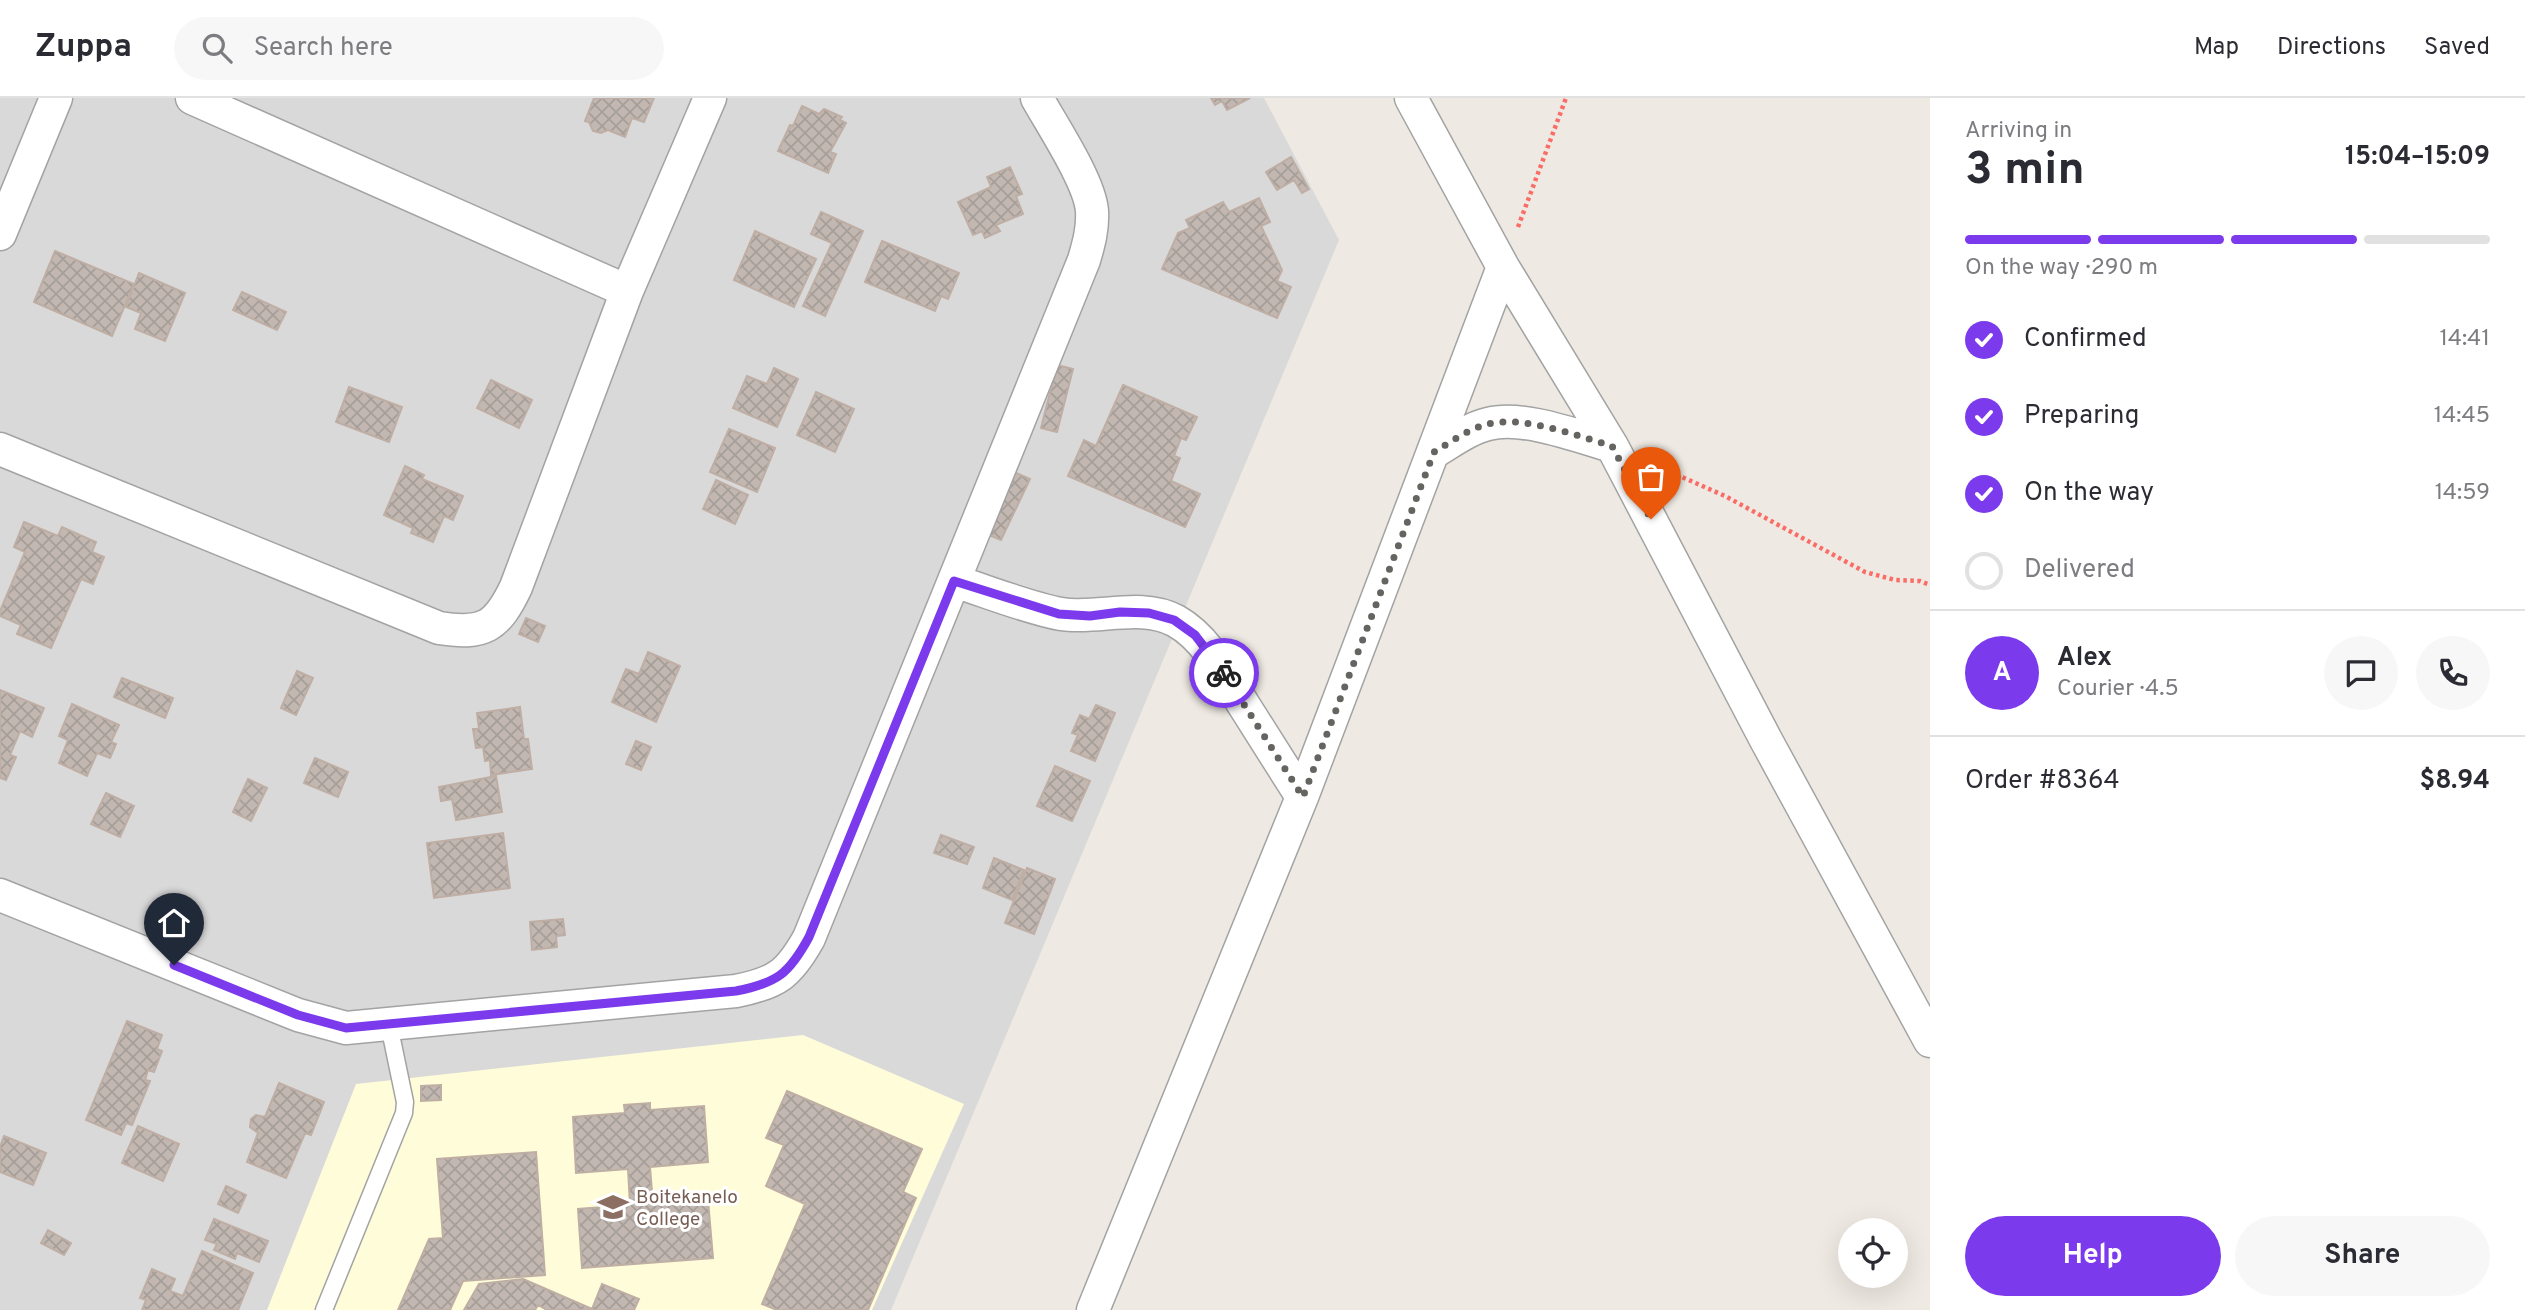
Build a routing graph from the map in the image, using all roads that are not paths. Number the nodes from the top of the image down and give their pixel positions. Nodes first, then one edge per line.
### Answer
1 (56, 98) edge
2 (192, 98) edge
3 (710, 98) edge
4 (1037, 98) edge
5 (1411, 98) edge
6 (0, 234) edge
7 (1503, 267) junction
8 (627, 291) junction
9 (1612, 446) junction
10 (0, 449) edge
11 (1434, 452) junction
12 (954, 581) junction
13 (1303, 797) junction
14 (0, 895) edge
15 (389, 1024) junction
16 (1930, 1041) edge
17 (324, 1310) edge
18 (1093, 1310) edge

1 - 6 street
2 - 8 street
3 - 8 street
4 - 12 street
5 - 7 street
7 - 9 street
7 - 11 street
8 - 10 street
9 - 11 street
9 - 16 street
11 - 13 street
12 - 13 street
12 - 15 street
13 - 18 street
14 - 15 street
15 - 17 lane

